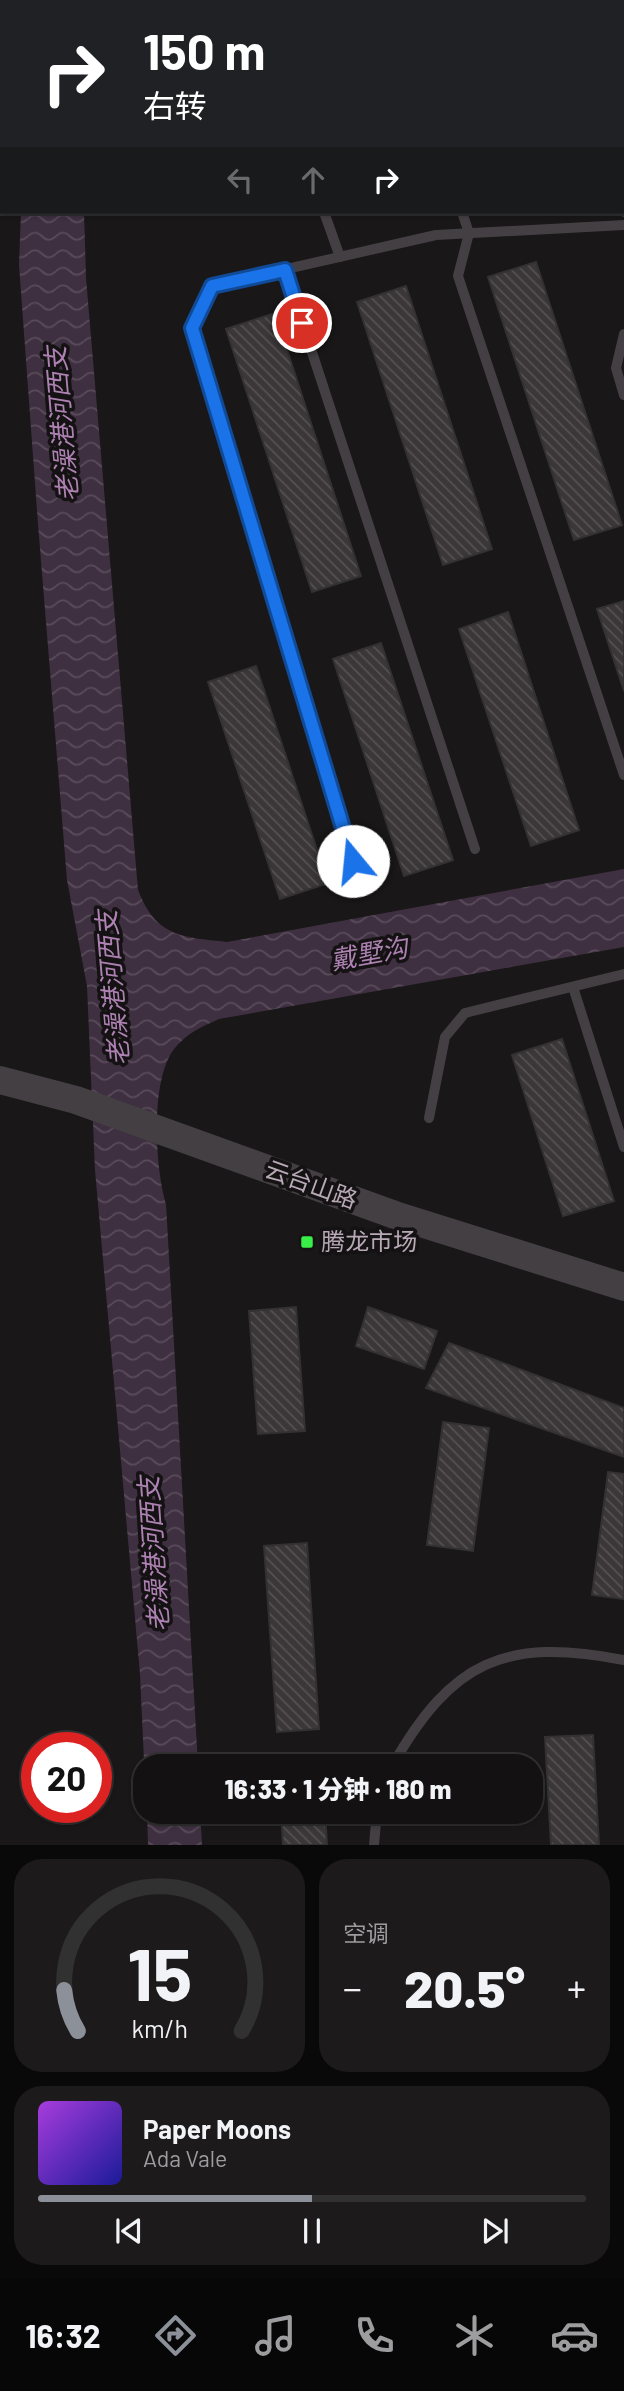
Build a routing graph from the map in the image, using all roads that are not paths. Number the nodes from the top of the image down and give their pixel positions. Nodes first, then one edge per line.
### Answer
1 (325, 214) edge
2 (463, 214) edge
3 (624, 225) edge
4 (469, 233) junction
5 (340, 257) junction
6 (285, 270) junction
7 (624, 334) edge
8 (624, 395) edge
9 (624, 775) edge
10 (475, 849) dead end
11 (353, 861) dead end
12 (624, 974) edge
13 (573, 987) junction
14 (0, 1080) edge
15 (429, 1118) dead end
16 (624, 1147) edge
17 (624, 1287) edge
18 (624, 1660) edge
19 (399, 1754) edge
20 (373, 1824) edge
21 (374, 1845) edge

1 - 5 lane
2 - 4 lane
3 - 4 lane
4 - 5 lane
4 - 9 lane
5 - 6 lane
6 - 10 lane
6 - 11 lane
7 - 8 lane
12 - 13 lane
13 - 15 lane
13 - 16 lane
14 - 17 street, 云台山路
18 - 19 lane
20 - 21 lane

